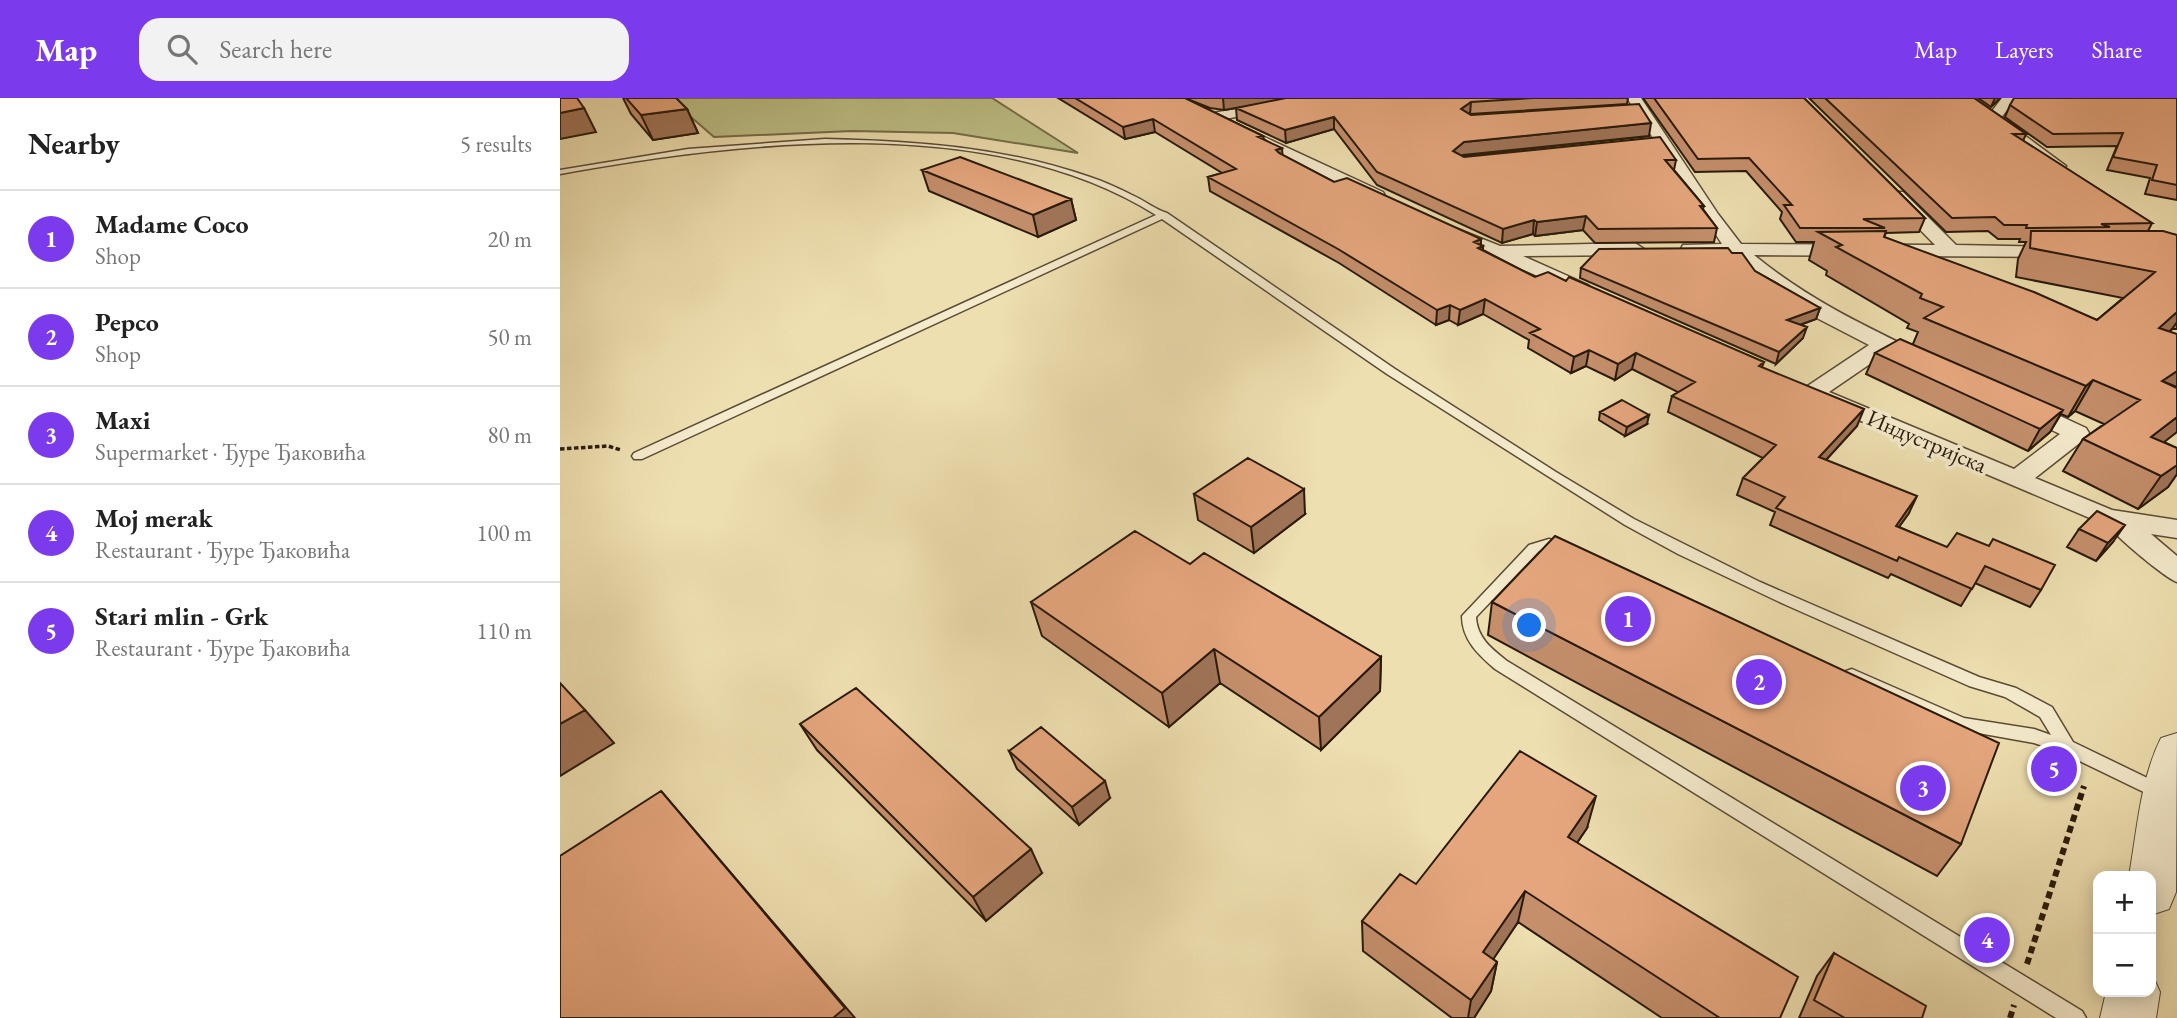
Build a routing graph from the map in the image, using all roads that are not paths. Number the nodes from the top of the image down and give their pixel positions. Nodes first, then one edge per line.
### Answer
1 (1298, 98) edge
2 (1964, 98) edge
3 (2009, 98) edge
4 (1635, 106) edge
5 (1195, 107) edge
6 (1214, 117) junction
7 (1993, 119) junction
8 (560, 172) edge
9 (2068, 173) edge
10 (1885, 184) edge
11 (1394, 204) edge
12 (1164, 215) junction
13 (1429, 221) edge
14 (1736, 248) junction
15 (2079, 250) edge
16 (1496, 251) junction
17 (1953, 251) junction
18 (1603, 299) edge
19 (1883, 345) junction
20 (1934, 368) edge
21 (1789, 381) edge
22 (1814, 392) junction
23 (1998, 396) edge
24 (638, 456) road end
25 (2017, 480) junction
26 (2115, 524) junction
27 (2177, 529) edge
28 (2177, 541) edge
29 (1587, 557) edge
30 (2177, 572) edge
31 (1837, 668) edge
32 (2067, 747) junction
33 (2172, 773) edge
34 (2161, 879) edge
35 (2132, 997) edge
36 (2075, 1018) edge
37 (2129, 1018) edge

1 - 6 street
2 - 7 street
3 - 7 street
4 - 14 street
5 - 6 street
6 - 11 street
7 - 9 street
8 - 12 lane
10 - 17 street
12 - 24 lane
12 - 32 lane
13 - 16 street
14 - 16 street
14 - 17 street
14 - 19 street
15 - 17 street
16 - 18 street
19 - 20 street
19 - 22 street
21 - 22 street, Индустријска
22 - 25 street, Индустријска
23 - 25 street
25 - 26 street, Индустријска
26 - 27 street, Индустријска
26 - 28 street, Индустријска
26 - 30 street
29 - 36 lane
31 - 32 lane
32 - 33 lane
33 - 34 street
35 - 37 street

